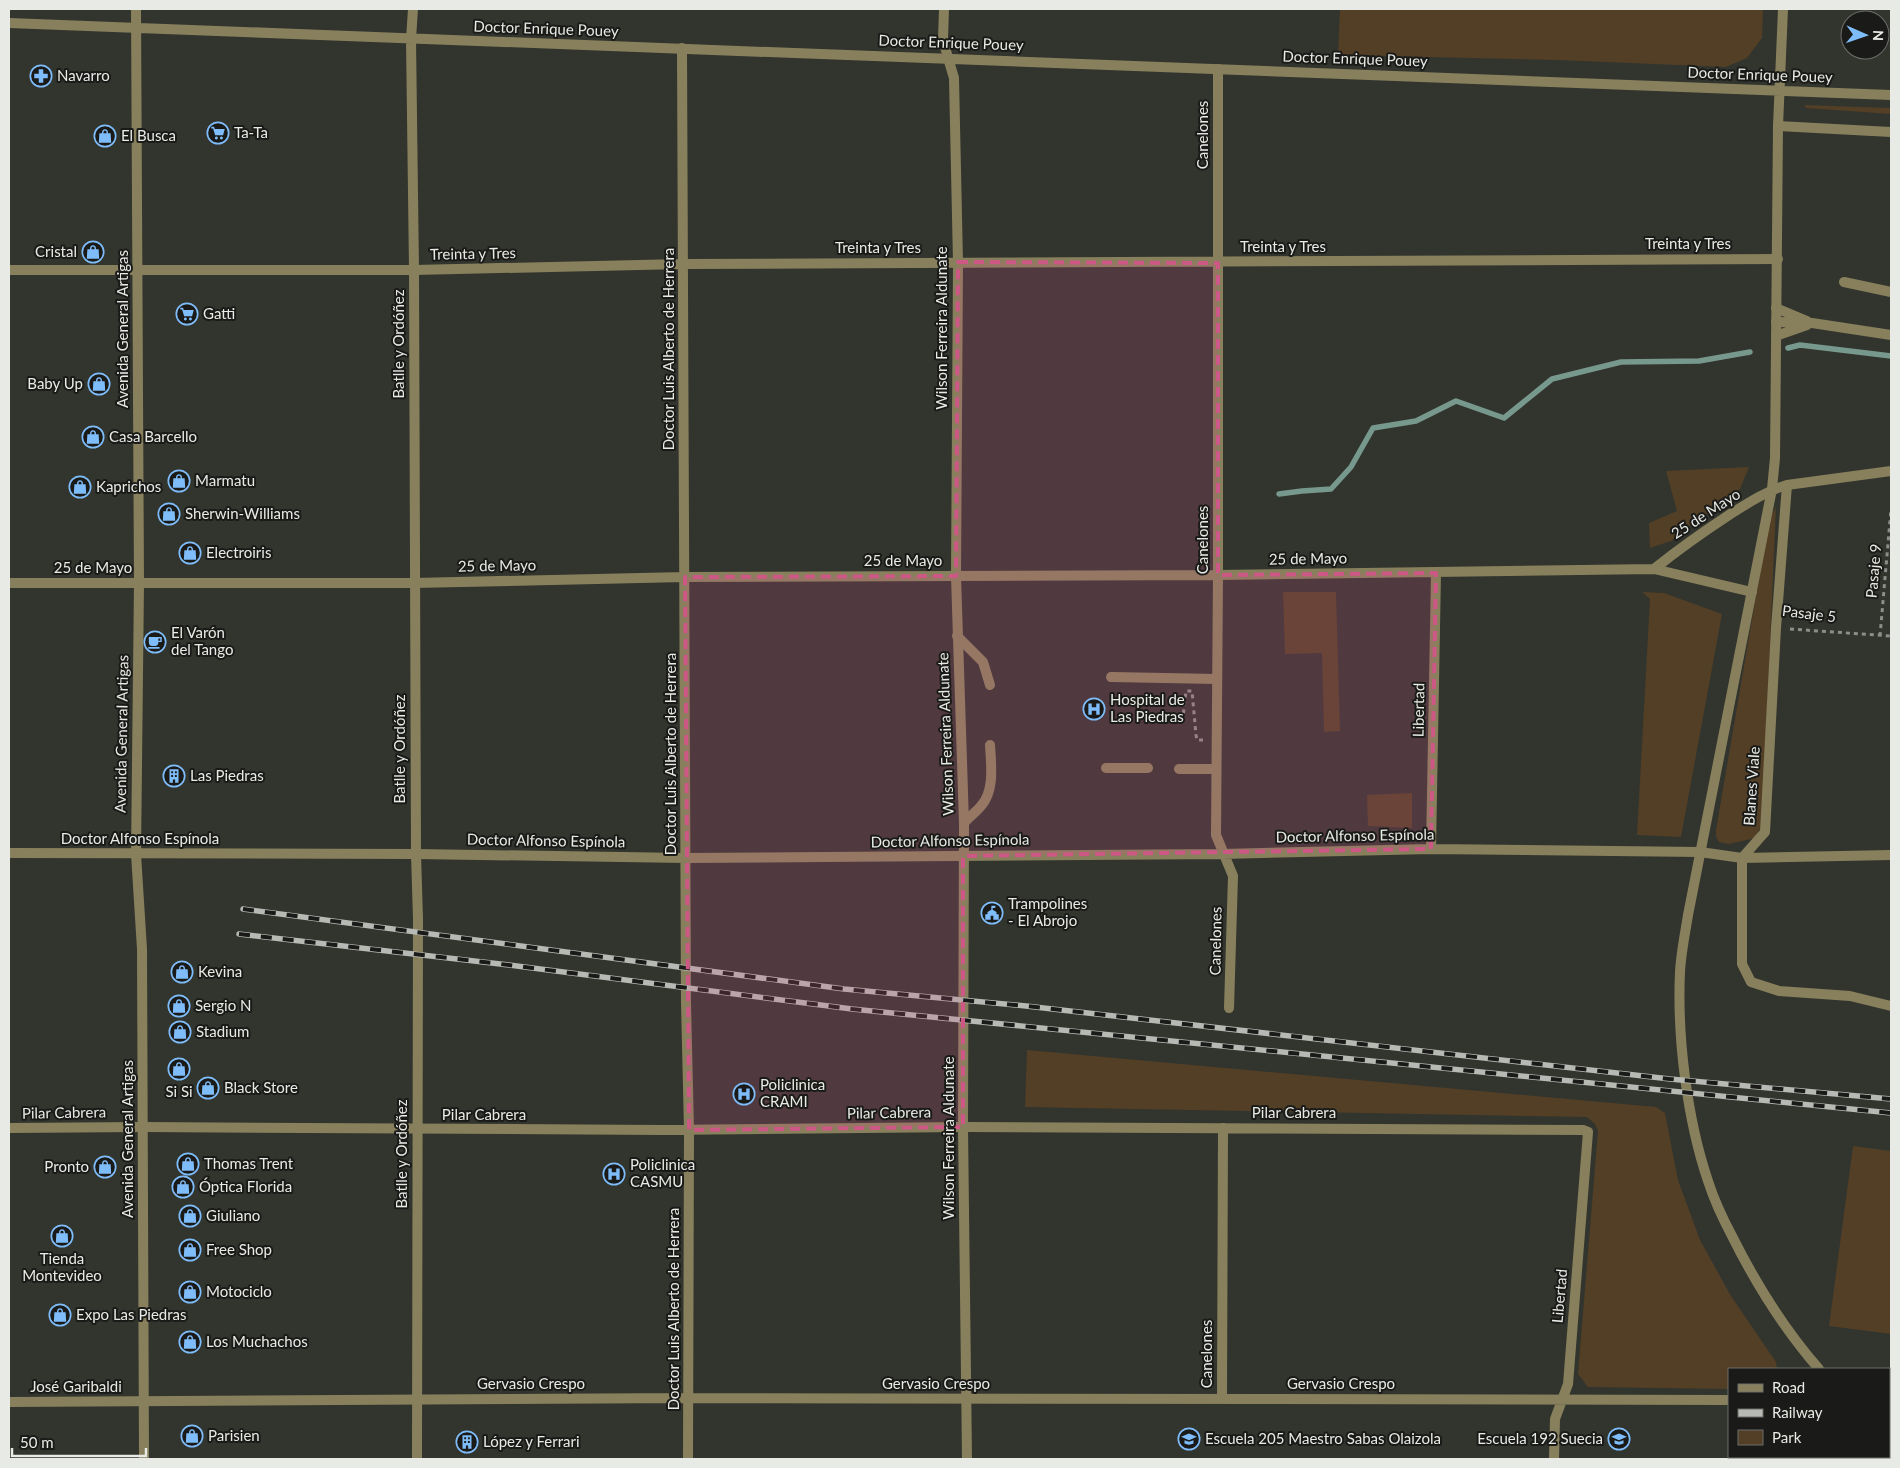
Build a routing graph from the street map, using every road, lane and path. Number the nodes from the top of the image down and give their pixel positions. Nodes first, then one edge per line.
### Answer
1 (136, 9) edge
2 (413, 9) edge
3 (944, 9) edge
4 (1783, 9) edge
5 (9, 23) edge
6 (136, 28) junction
7 (410, 39) junction
8 (682, 48) junction
9 (948, 58) junction
10 (1218, 69) junction
11 (1779, 92) junction
12 (1891, 95) edge
13 (1778, 126) junction
14 (1891, 132) edge
15 (1778, 259) junction
16 (958, 262) junction
17 (1218, 263) junction
18 (683, 264) junction
19 (9, 270) edge
20 (137, 270) junction
21 (414, 270) junction
22 (1844, 282) dead end
23 (1891, 292) edge
24 (1776, 308) junction
25 (1776, 322) junction
26 (1812, 323) junction
27 (1891, 335) edge
28 (1776, 336) junction
29 (1891, 472) edge
30 (1787, 485) junction
31 (1772, 489) junction
32 (1891, 509) edge
33 (1654, 569) junction
34 (1436, 573) junction
35 (1218, 575) junction
36 (956, 576) junction
37 (685, 577) junction
38 (9, 583) edge
39 (139, 583) junction
40 (414, 583) junction
41 (1752, 592) junction
42 (1776, 628) junction
43 (957, 636) junction
44 (1880, 636) junction
45 (1891, 636) edge
46 (1111, 677) dead end
47 (1217, 680) junction
48 (990, 685) dead end
49 (1180, 721) dead end
50 (1216, 740) junction
51 (990, 745) dead end
52 (1106, 768) dead end
53 (1148, 768) dead end
54 (1179, 768) dead end
55 (1216, 769) junction
56 (964, 823) junction
57 (1431, 849) junction
58 (1700, 852) junction
59 (9, 853) edge
60 (136, 854) junction
61 (416, 854) junction
62 (1224, 854) junction
63 (1891, 855) edge
64 (963, 856) junction
65 (686, 858) junction
66 (1742, 858) junction
67 (1891, 1006) edge
68 (1229, 1008) dead end
69 (144, 1127) junction
70 (964, 1127) junction
71 (9, 1128) edge
72 (1223, 1128) junction
73 (417, 1130) junction
74 (689, 1130) junction
75 (1588, 1132) joint
76 (1818, 1368) edge
77 (689, 1398) junction
78 (966, 1399) junction
79 (1222, 1399) junction
80 (416, 1400) junction
81 (1562, 1400) junction
82 (1728, 1400) edge
83 (9, 1402) edge
84 (144, 1402) junction
85 (144, 1459) edge
86 (417, 1459) edge
87 (688, 1459) edge
88 (967, 1459) edge
89 (1554, 1459) edge

1 - 6 street, Avenida General Artigas
2 - 7 street, Batlle y Ordóñez
3 - 9 street, Wilson Ferreira Aldunate
4 - 11 street
5 - 6 street, Doctor Enrique Pouey
6 - 7 street, Doctor Enrique Pouey
6 - 20 street, Avenida General Artigas
7 - 8 street, Doctor Enrique Pouey
7 - 21 street, Batlle y Ordóñez
8 - 9 street, Doctor Enrique Pouey
8 - 18 street, Doctor Luis Alberto de Herrera
9 - 10 street, Doctor Enrique Pouey
9 - 16 street, Wilson Ferreira Aldunate
10 - 11 street, Doctor Enrique Pouey
10 - 17 street, Canelones
11 - 12 street, Doctor Enrique Pouey
11 - 13 street
13 - 14 street
13 - 15 street
15 - 17 street, Treinta y Tres
15 - 24 street
16 - 17 street, Treinta y Tres
16 - 18 street, Treinta y Tres
16 - 36 street, Wilson Ferreira Aldunate
17 - 35 street, Canelones
18 - 21 street, Treinta y Tres
18 - 37 street, Doctor Luis Alberto de Herrera
19 - 20 street, Treinta y Tres
20 - 21 street, Treinta y Tres
20 - 39 street, Avenida General Artigas
21 - 40 street, Batlle y Ordóñez
22 - 23 street
24 - 25 street
24 - 26 street
25 - 26 street
25 - 28 street
26 - 27 street
26 - 28 street
28 - 31 street
29 - 30 street
30 - 31 street
30 - 42 street, Blanes Viale
31 - 33 street, 25 de Mayo
31 - 41 street
32 - 44 path, Pasaje 9
33 - 34 street, 25 de Mayo
33 - 41 street
34 - 35 street, 25 de Mayo
34 - 57 street, Libertad
35 - 36 street, 25 de Mayo
35 - 47 street, Canelones
36 - 37 street, 25 de Mayo
36 - 43 street, Wilson Ferreira Aldunate
37 - 40 street, 25 de Mayo
37 - 65 street, Doctor Luis Alberto de Herrera
38 - 39 street, 25 de Mayo
39 - 40 street, 25 de Mayo
39 - 60 street, Avenida General Artigas
40 - 61 street, Batlle y Ordóñez
41 - 58 street
42 - 44 path, Pasaje 5
42 - 66 street, Blanes Viale
43 - 48 street
43 - 56 street, Wilson Ferreira Aldunate
44 - 45 path, Pasaje 5
46 - 47 street
47 - 50 street, Canelones
49 - 50 path
50 - 55 street, Canelones
51 - 56 street
52 - 53 street
54 - 55 street
55 - 62 street, Canelones
56 - 64 street, Wilson Ferreira Aldunate
57 - 58 street, Doctor Alfonso Espínola
57 - 62 street, Doctor Alfonso Espínola
58 - 66 street, Doctor Alfonso Espínola
58 - 76 street
59 - 60 street, Doctor Alfonso Espínola
60 - 61 street, Doctor Alfonso Espínola
60 - 69 street, Avenida General Artigas
61 - 65 street, Doctor Alfonso Espínola
61 - 73 street, Batlle y Ordóñez
62 - 64 street, Doctor Alfonso Espínola
62 - 68 street, Canelones
63 - 66 street, Doctor Alfonso Espínola
64 - 65 street, Doctor Alfonso Espínola
64 - 70 street, Wilson Ferreira Aldunate
65 - 74 street, Doctor Luis Alberto de Herrera
66 - 67 street
69 - 71 street, Pilar Cabrera
69 - 73 street, Pilar Cabrera
69 - 84 street, Avenida General Artigas
70 - 72 street, Pilar Cabrera
70 - 74 street, Pilar Cabrera
70 - 78 street, Wilson Ferreira Aldunate
72 - 75 street, Pilar Cabrera
72 - 79 street, Canelones
73 - 74 street, Pilar Cabrera
73 - 80 street, Batlle y Ordóñez
74 - 77 street, Doctor Luis Alberto de Herrera
75 - 81 street, Libertad
77 - 78 street, Gervasio Crespo
77 - 80 street, Gervasio Crespo
77 - 87 street, Doctor Luis Alberto de Herrera
78 - 79 street, Gervasio Crespo
78 - 88 street, Wilson Ferreira Aldunate
79 - 81 street, Gervasio Crespo
80 - 84 street, Gervasio Crespo
80 - 86 street, Batlle y Ordóñez
81 - 82 street, Gervasio Crespo
81 - 89 street, Libertad
83 - 84 street, José Garibaldi
84 - 85 street, Avenida General Artigas

